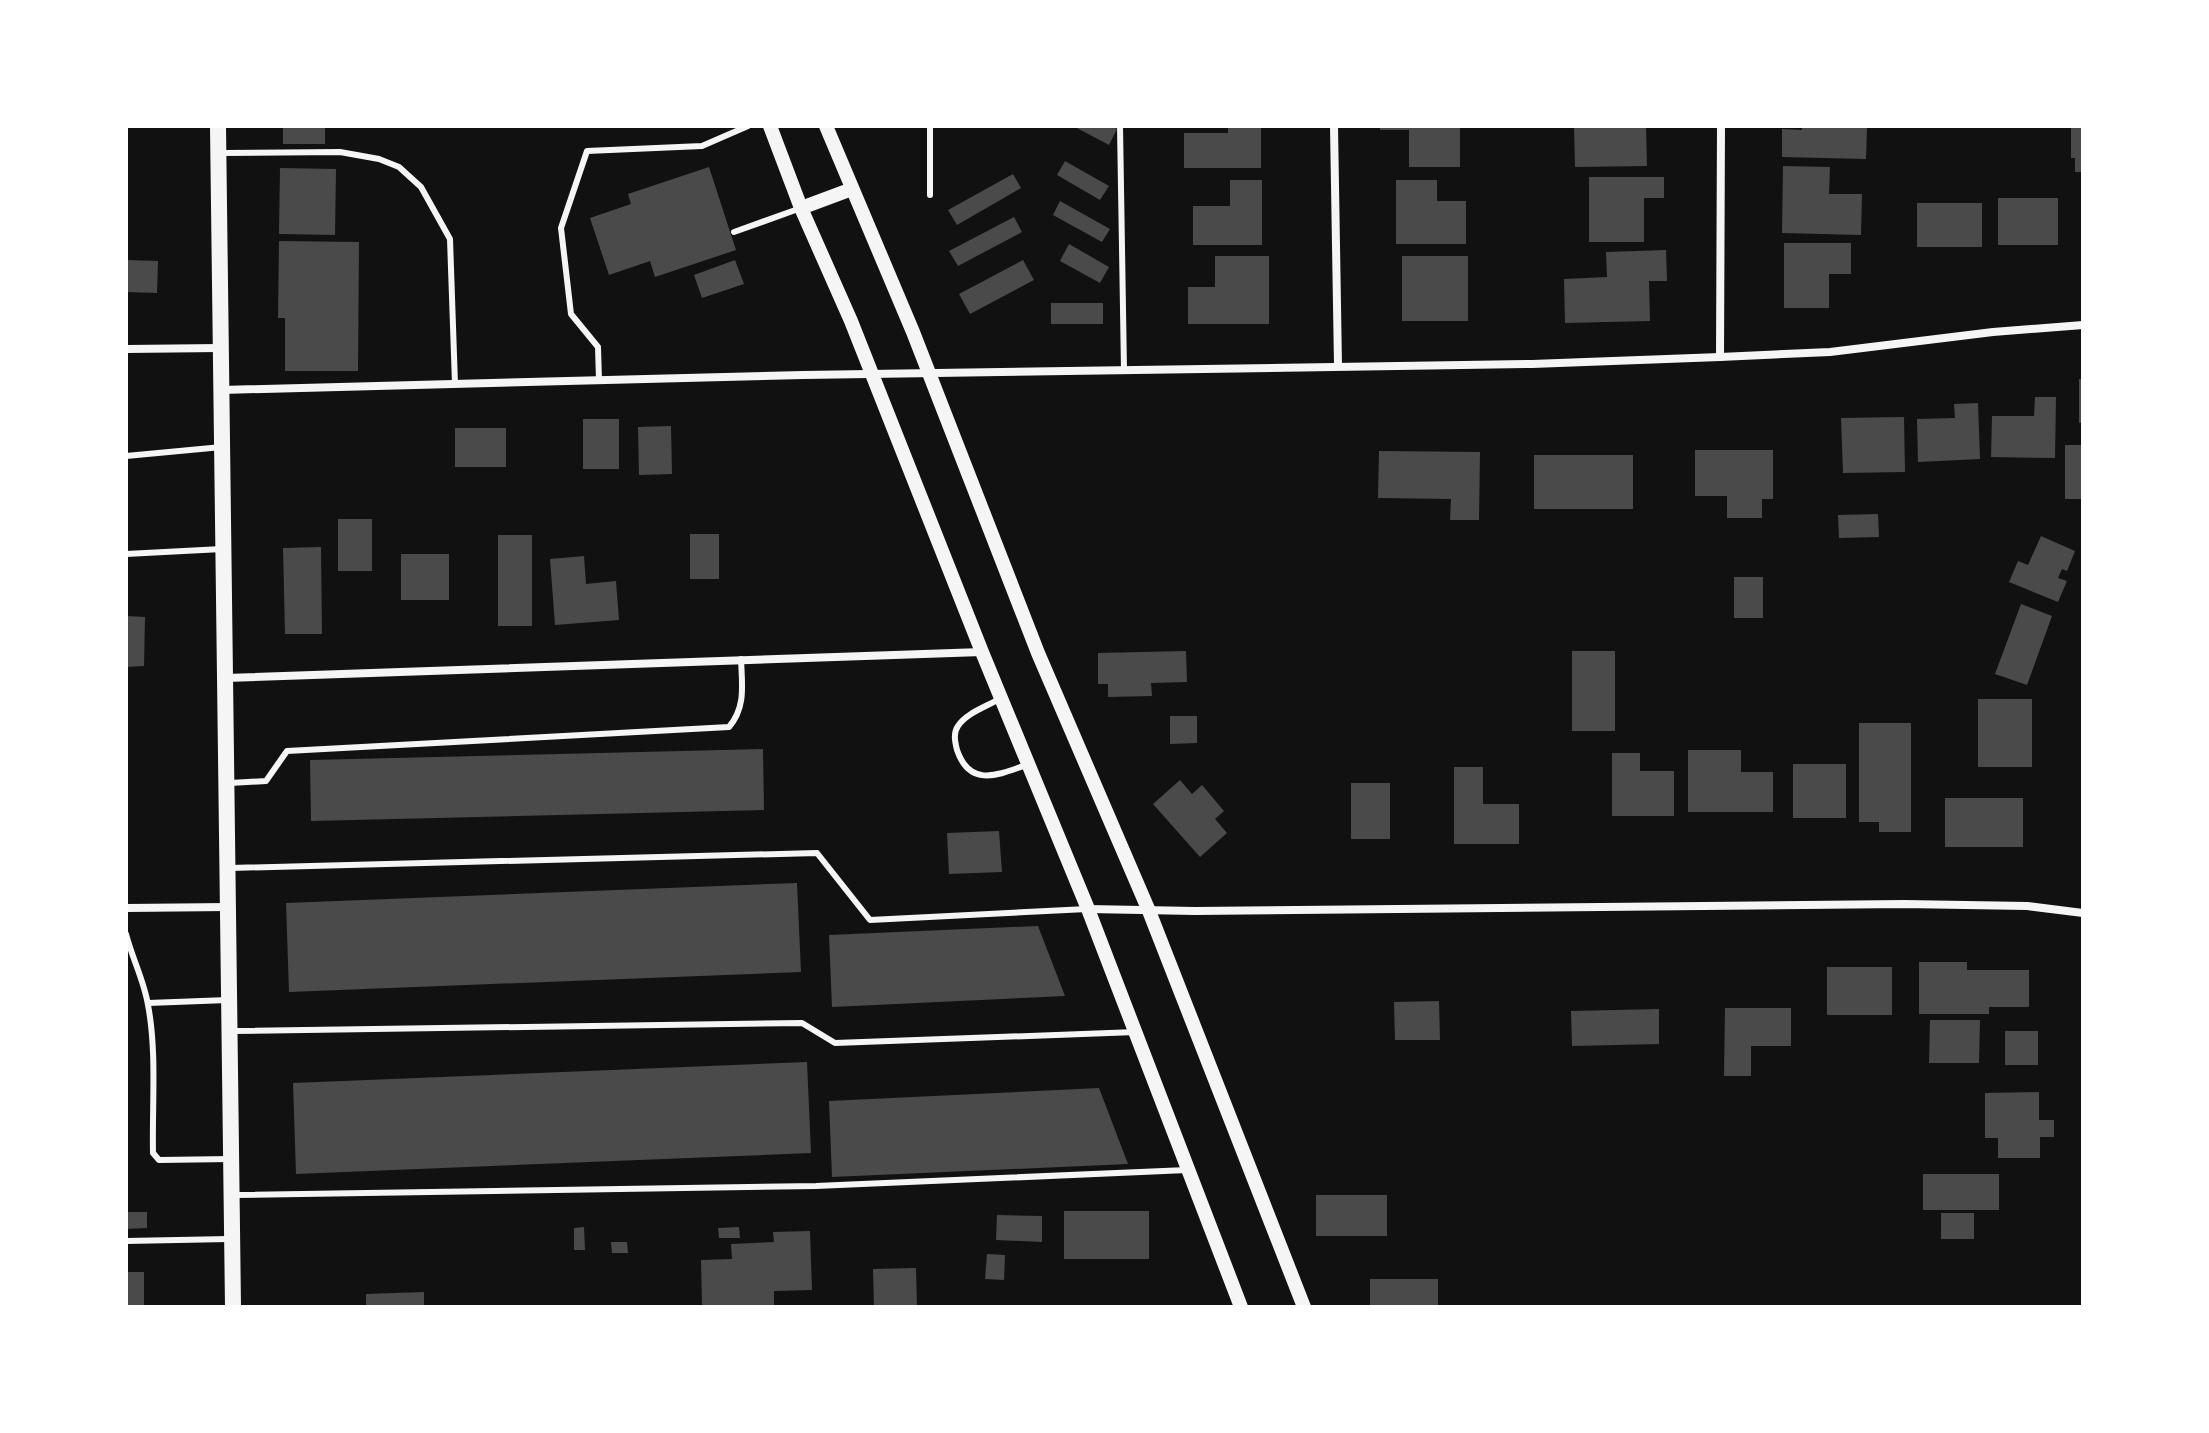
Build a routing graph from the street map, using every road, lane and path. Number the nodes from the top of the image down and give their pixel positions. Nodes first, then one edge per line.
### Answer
1 (218, 126) edge
2 (748, 126) edge
3 (770, 126) edge
4 (826, 126) edge
5 (930, 126) edge
6 (1120, 126) edge
7 (1334, 126) edge
8 (1721, 126) edge
9 (218, 153) junction
10 (852, 189) junction
11 (930, 195) dead end
12 (801, 208) junction
13 (734, 232) dead end
14 (2083, 325) edge
15 (220, 348) junction
16 (126, 349) edge
17 (1720, 357) junction
18 (1338, 365) junction
19 (1124, 370) junction
20 (929, 373) junction
21 (872, 374) junction
22 (599, 380) junction
23 (455, 384) junction
24 (221, 390) junction
25 (222, 447) junction
26 (126, 456) edge
27 (223, 549) junction
28 (126, 554) edge
29 (982, 652) junction
30 (741, 659) junction
31 (225, 678) junction
32 (1001, 698) junction
33 (1028, 764) junction
34 (226, 783) junction
35 (227, 868) junction
36 (228, 907) junction
37 (126, 908) edge
38 (1088, 909) junction
39 (1149, 911) junction
40 (2083, 913) edge
41 (126, 934) edge
42 (229, 1000) junction
43 (148, 1003) junction
44 (229, 1031) junction
45 (1136, 1032) junction
46 (231, 1159) junction
47 (1189, 1170) junction
48 (231, 1195) junction
49 (232, 1239) junction
50 (126, 1241) edge
51 (233, 1307) edge
52 (1241, 1307) edge
53 (1304, 1307) edge

1 - 9 main road
2 - 22 lane
3 - 12 street
4 - 10 street
5 - 11 lane
6 - 19 lane
7 - 18 street
8 - 17 street
9 - 15 main road
9 - 23 lane
10 - 12 street
10 - 20 street
12 - 13 lane
12 - 21 street
14 - 17 street
15 - 16 street
15 - 24 main road
17 - 18 street
18 - 19 street
19 - 20 street
20 - 21 street
20 - 39 street
21 - 22 street
21 - 29 street
22 - 23 street
23 - 24 street
24 - 25 main road
25 - 26 lane
25 - 27 main road
27 - 28 lane
27 - 31 main road
29 - 30 street
29 - 32 street
30 - 31 street
30 - 34 lane
31 - 34 main road
32 - 33 street
32 - 33 lane
33 - 38 street
34 - 35 main road
35 - 36 main road
35 - 38 lane
36 - 37 street
36 - 42 main road
38 - 39 street
38 - 45 street
39 - 40 street
39 - 53 street
41 - 43 lane
42 - 43 lane
42 - 44 main road
43 - 46 lane
44 - 45 lane
44 - 46 main road
45 - 47 street
46 - 48 main road
47 - 48 lane
47 - 52 street
48 - 49 main road
49 - 50 lane
49 - 51 main road

